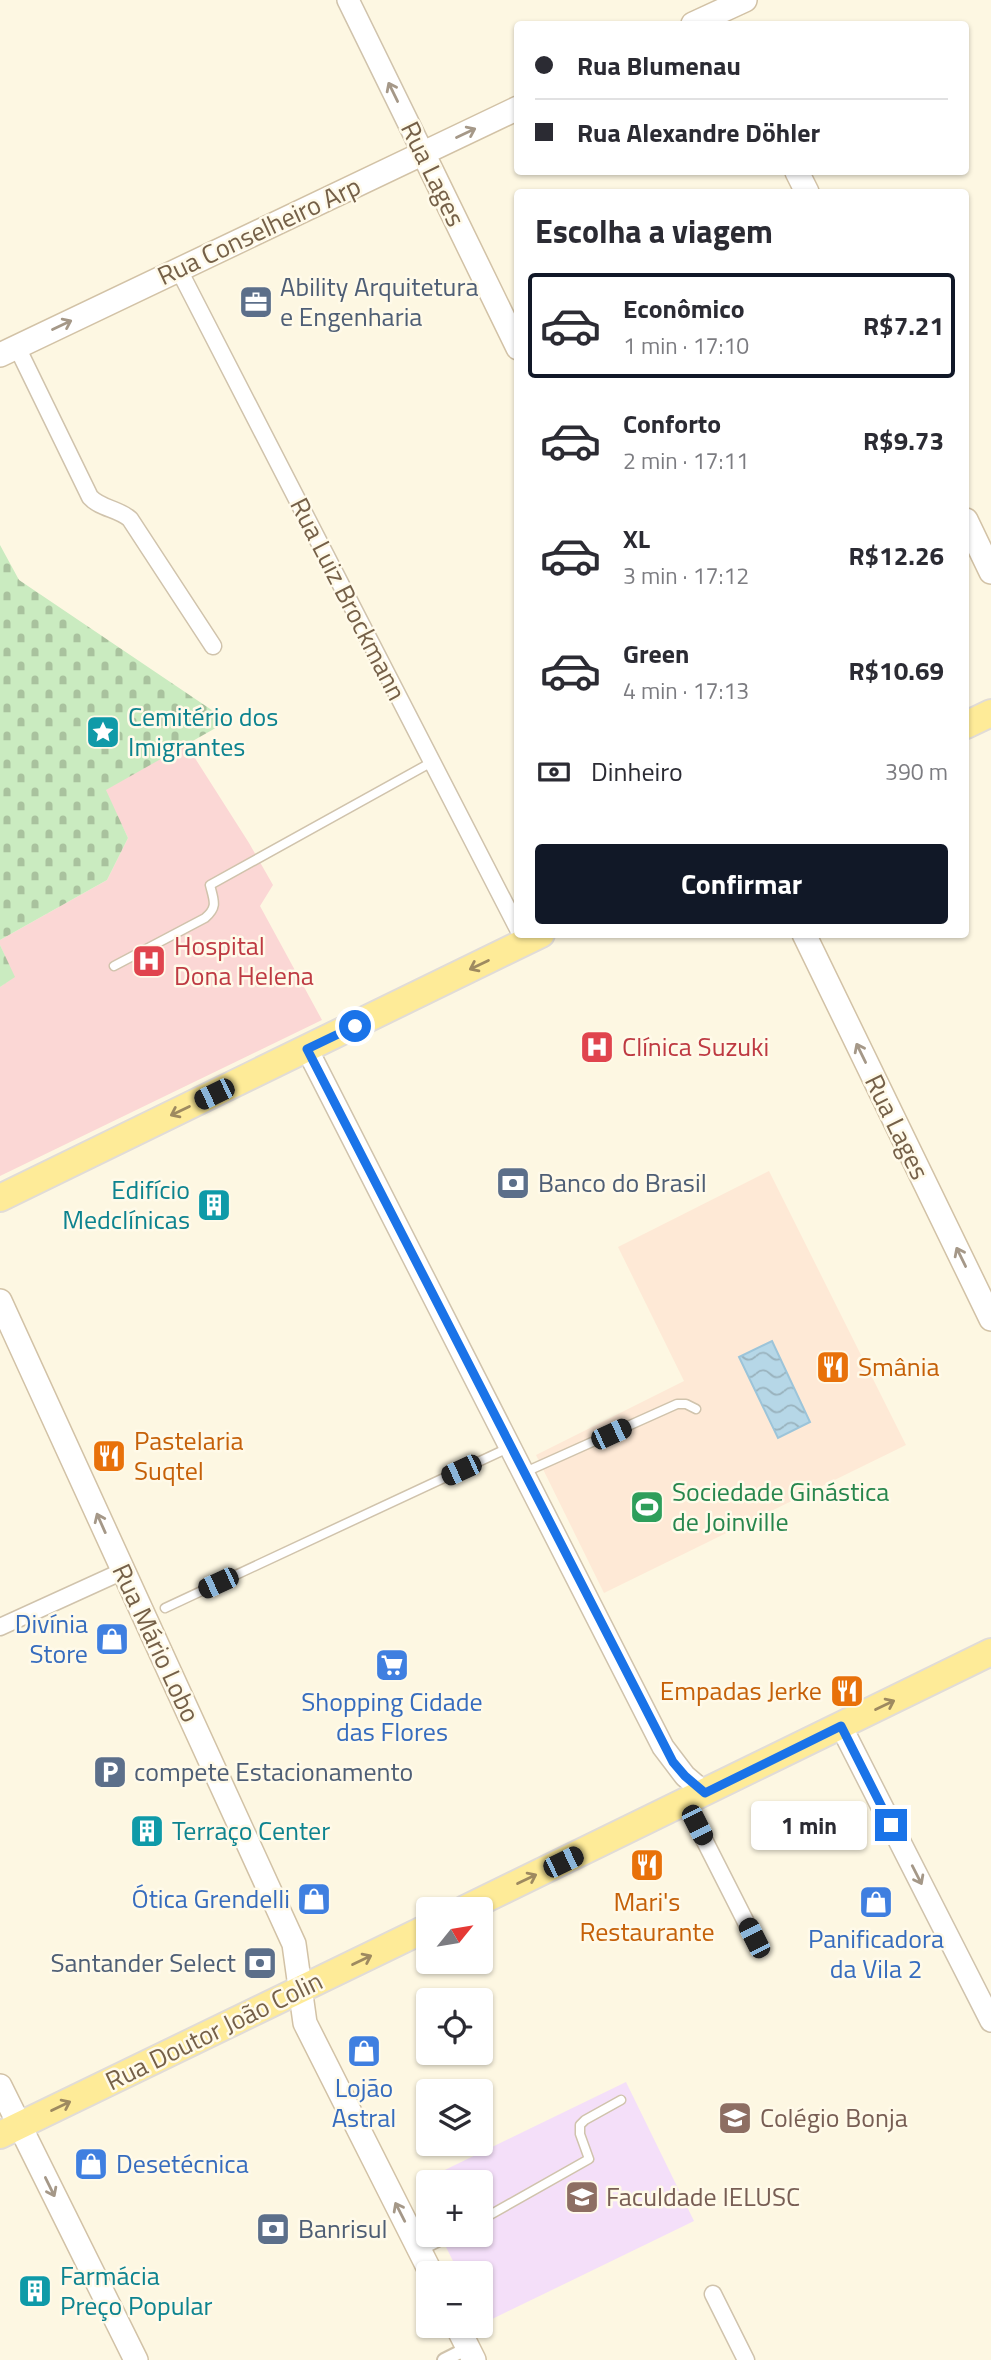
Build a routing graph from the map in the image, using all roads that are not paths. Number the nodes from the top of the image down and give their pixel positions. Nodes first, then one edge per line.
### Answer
1 (348, 0) edge
2 (745, 0) edge
3 (719, 12) edge
4 (700, 21) edge
5 (514, 110) edge
6 (423, 153) junction
7 (178, 270) junction
8 (514, 340) edge
9 (8, 351) edge
10 (969, 526) edge
11 (991, 572) edge
12 (213, 646) dead end
13 (991, 713) edge
14 (969, 724) edge
15 (432, 762) junction
16 (514, 913) edge
17 (520, 938) edge
18 (806, 938) edge
19 (114, 966) dead end
20 (307, 1049) junction
21 (0, 1198) edge
22 (0, 1301) edge
23 (991, 1319) edge
24 (696, 1409) dead end
25 (510, 1447) junction
26 (523, 1473) junction
27 (123, 1571) junction
28 (165, 1608) dead end
29 (0, 1627) edge
30 (991, 1652) edge
31 (841, 1726) junction
32 (695, 1797) junction
33 (490, 1897) edge
34 (416, 1933) edge
35 (754, 1938) dead end
36 (300, 1990) junction
37 (991, 2021) edge
38 (0, 2086) edge
39 (621, 2100) dead end
40 (10, 2131) edge
41 (493, 2213) edge
42 (430, 2247) edge
43 (420, 2252) junction
44 (425, 2261) edge
45 (713, 2294) dead end
46 (463, 2338) edge
47 (471, 2354) edge
48 (136, 2360) edge
49 (444, 2360) edge
50 (746, 2360) edge

6 -> 1 street, Rua Lages
2 - 3 main road
3 - 4 main road
6 -> 5 main road, Rua Conselheiro Arp
6 - 7 main road, Rua Conselheiro Arp
6 - 8 main road, Rua Lages
9 -> 7 main road, Rua Conselheiro Arp
7 - 15 street, Rua Luiz Brockmann
9 - 12 street
10 - 11 main road
13 - 14 main road
15 - 16 street, Rua Luiz Brockmann
15 - 19 lane
17 -> 20 main road
23 -> 18 main road, Rua Lages
20 -> 21 main road
20 - 25 street
27 -> 22 main road, Rua Mário Lobo
24 - 26 lane
25 - 26 street
25 - 28 lane
26 - 32 street
27 - 29 street
27 - 36 main road, Rua Mário Lobo
31 -> 30 main road
31 - 32 main road
31 -> 37 street
33 -> 32 main road
32 - 35 street
36 -> 34 main road, Rua Doutor João Colin
40 -> 36 main road, Rua Doutor João Colin
43 -> 36 main road, Rua Mário Lobo
38 - 40 main road
39 - 41 lane
40 -> 48 main road
42 - 43 lane
43 - 44 main road, Rua Mário Lobo
45 - 50 street
46 - 47 main road
47 - 49 street

